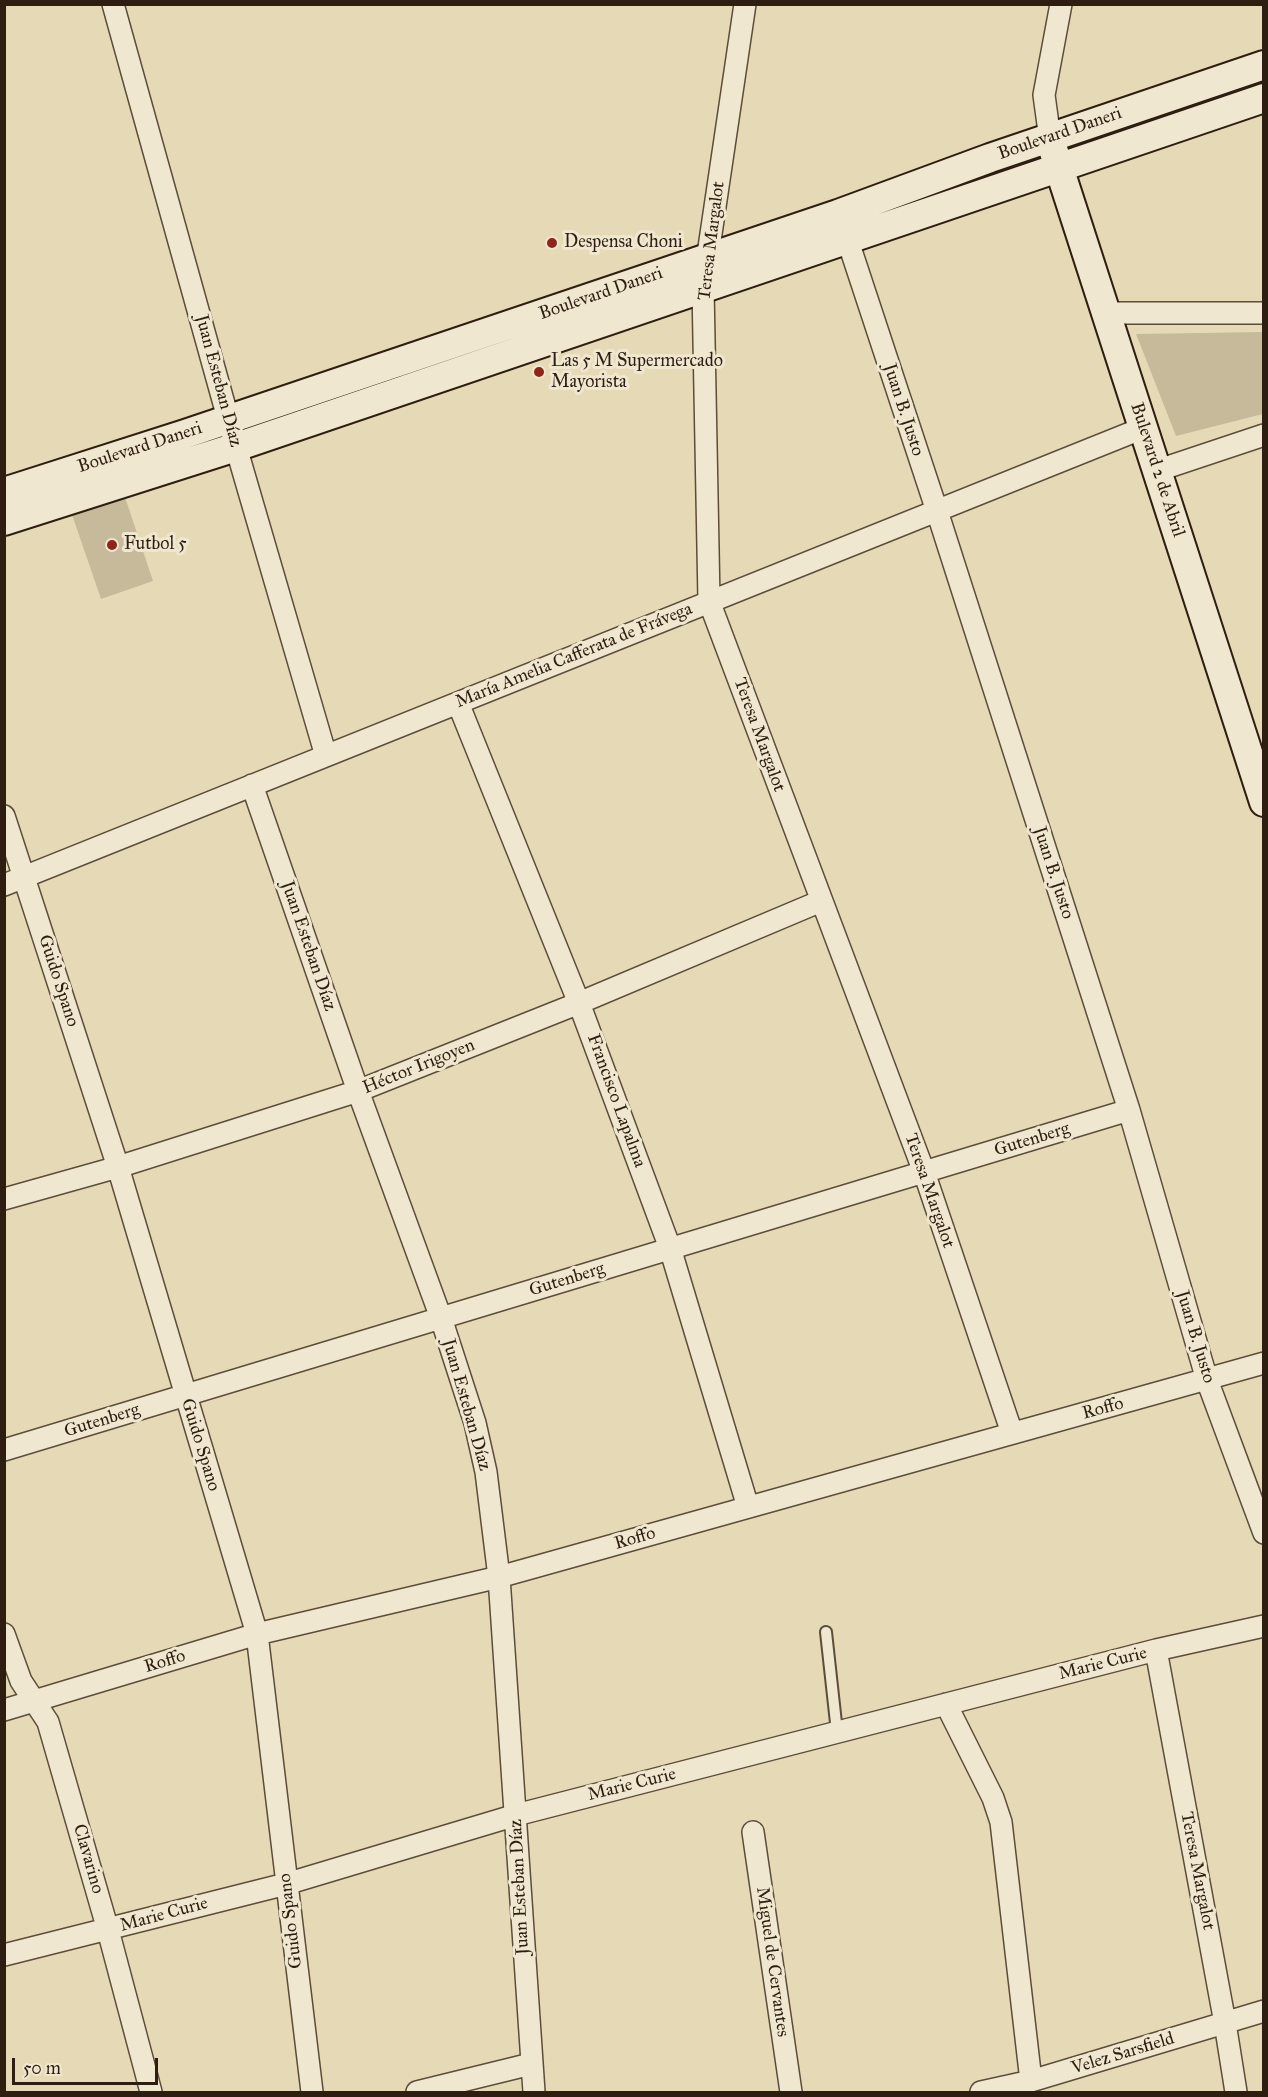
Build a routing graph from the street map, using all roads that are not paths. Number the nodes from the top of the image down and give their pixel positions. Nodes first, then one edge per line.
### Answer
1 (113, 4) edge
2 (746, 4) edge
3 (1061, 4) edge
4 (1263, 65) edge
5 (1192, 90) junction
6 (1263, 98) edge
7 (1201, 119) junction
8 (1050, 139) junction
9 (1059, 166) junction
10 (838, 214) junction
11 (848, 241) junction
12 (709, 257) junction
13 (703, 288) junction
14 (1106, 313) junction
15 (1263, 313) edge
16 (533, 331) junction
17 (228, 419) junction
18 (1143, 428) junction
19 (1263, 435) edge
20 (236, 447) junction
21 (1156, 471) junction
22 (11, 490) edge
23 (937, 511) junction
24 (15, 518) edge
25 (709, 601) junction
26 (458, 703) junction
27 (326, 756) junction
28 (252, 785) junction
29 (1262, 795) edge
30 (4, 816) edge
31 (14, 881) edge
32 (820, 902) junction
33 (579, 1003) junction
34 (358, 1091) junction
35 (1129, 1110) junction
36 (118, 1167) junction
37 (924, 1172) junction
38 (4, 1199) edge
39 (670, 1248) junction
40 (441, 1318) junction
41 (1263, 1363) edge
42 (1207, 1380) junction
43 (186, 1396) junction
44 (1012, 1433) junction
45 (4, 1450) edge
46 (748, 1507) junction
47 (1263, 1533) edge
48 (499, 1577) junction
49 (1263, 1626) edge
50 (826, 1632) dead end
51 (4, 1634) edge
52 (257, 1634) junction
53 (1156, 1650) junction
54 (33, 1701) junction
55 (946, 1704) junction
56 (4, 1710) edge
57 (837, 1732) junction
58 (516, 1815) junction
59 (753, 1832) dead end
60 (286, 1884) junction
61 (108, 1930) junction
62 (4, 1955) edge
63 (1263, 2011) edge
64 (1225, 2023) junction
65 (531, 2064) junction
66 (1031, 2081) junction
67 (151, 2092) edge
68 (312, 2092) edge
69 (417, 2092) edge
70 (534, 2092) edge
71 (791, 2092) edge
72 (981, 2092) edge
73 (1236, 2092) edge

1 - 17 street, Juan Esteban Díaz
2 - 12 street, Teresa Margalot
3 - 8 street
4 - 5 main road, Boulevard Daneri
5 - 7 main road
5 - 8 main road, Boulevard Daneri
6 - 7 main road, Boulevard Daneri
7 - 9 main road, Boulevard Daneri
8 - 9 main road, Bulevard 2 de Abril
8 - 10 main road, Boulevard Daneri
9 - 11 main road, Boulevard Daneri
9 - 14 main road, Bulevard 2 de Abril
10 - 11 street, Juan B. Justo
10 - 12 main road, Boulevard Daneri
11 - 13 main road, Boulevard Daneri
11 - 23 street, Juan B. Justo
12 - 13 street, Teresa Margalot
12 - 16 main road, Boulevard Daneri
13 - 16 main road, Boulevard Daneri
13 - 25 street, Teresa Margalot
14 - 15 street
14 - 18 main road, Bulevard 2 de Abril
16 - 17 main road, Boulevard Daneri
16 - 20 main road, Boulevard Daneri
17 - 20 street, Juan Esteban Díaz
17 - 22 main road, Boulevard Daneri
18 - 21 main road, Bulevard 2 de Abril
18 - 23 street, María Amelia Cafferata de Frávega
19 - 21 street
20 - 24 main road, Boulevard Daneri
20 - 27 street, Juan Esteban Díaz
21 - 29 main road, Bulevard 2 de Abril
22 - 24 main road
23 - 25 street, María Amelia Cafferata de Frávega
23 - 35 street, Juan B. Justo
25 - 26 street, María Amelia Cafferata de Frávega
25 - 32 street, Teresa Margalot
26 - 27 street, María Amelia Cafferata de Frávega
26 - 33 street, Francisco Lapalma
27 - 28 street, María Amelia Cafferata de Frávega
28 - 31 street, María Amelia Cafferata de Frávega
28 - 34 street, Juan Esteban Díaz
30 - 31 street, Guido Spano
31 - 36 street, Guido Spano
32 - 33 street, Héctor Irigoyen
32 - 37 street, Teresa Margalot
33 - 34 street, Héctor Irigoyen
33 - 39 street, Francisco Lapalma
34 - 36 street, Héctor Irigoyen
34 - 40 street, Juan Esteban Díaz
35 - 37 street, Gutenberg
35 - 42 street, Juan B. Justo
36 - 38 street, Héctor Irigoyen
36 - 43 street, Guido Spano
37 - 39 street, Gutenberg
37 - 44 street, Teresa Margalot
39 - 40 street, Gutenberg
39 - 46 street, Francisco Lapalma
40 - 43 street, Gutenberg
40 - 48 street, Juan Esteban Díaz
41 - 42 street, Roffo
42 - 44 street, Roffo
42 - 47 street, Juan B. Justo
43 - 45 street, Gutenberg
43 - 52 street, Guido Spano
44 - 46 street, Roffo
46 - 48 street, Roffo
48 - 52 street, Roffo
48 - 58 street, Juan Esteban Díaz
49 - 53 street, Marie Curie
50 - 57 lane
51 - 54 street, Clavarino
52 - 54 street, Roffo
52 - 60 street, Guido Spano
53 - 55 street, Marie Curie
53 - 64 street, Teresa Margalot
54 - 56 street, Roffo
54 - 61 street, Clavarino
55 - 57 street, Marie Curie
55 - 66 street
57 - 58 street, Marie Curie
58 - 60 street, Marie Curie
58 - 65 street, Juan Esteban Díaz
59 - 71 street, Miguel de Cervantes
60 - 61 street, Marie Curie
60 - 68 street, Guido Spano
61 - 62 street, Marie Curie
61 - 67 street, Clavarino
63 - 64 street, Velez Sarsfield
64 - 66 street, Velez Sarsfield
64 - 73 street, Teresa Margalot
65 - 69 street
65 - 70 street, Juan Esteban Díaz
66 - 72 street, Velez Sarsfield

